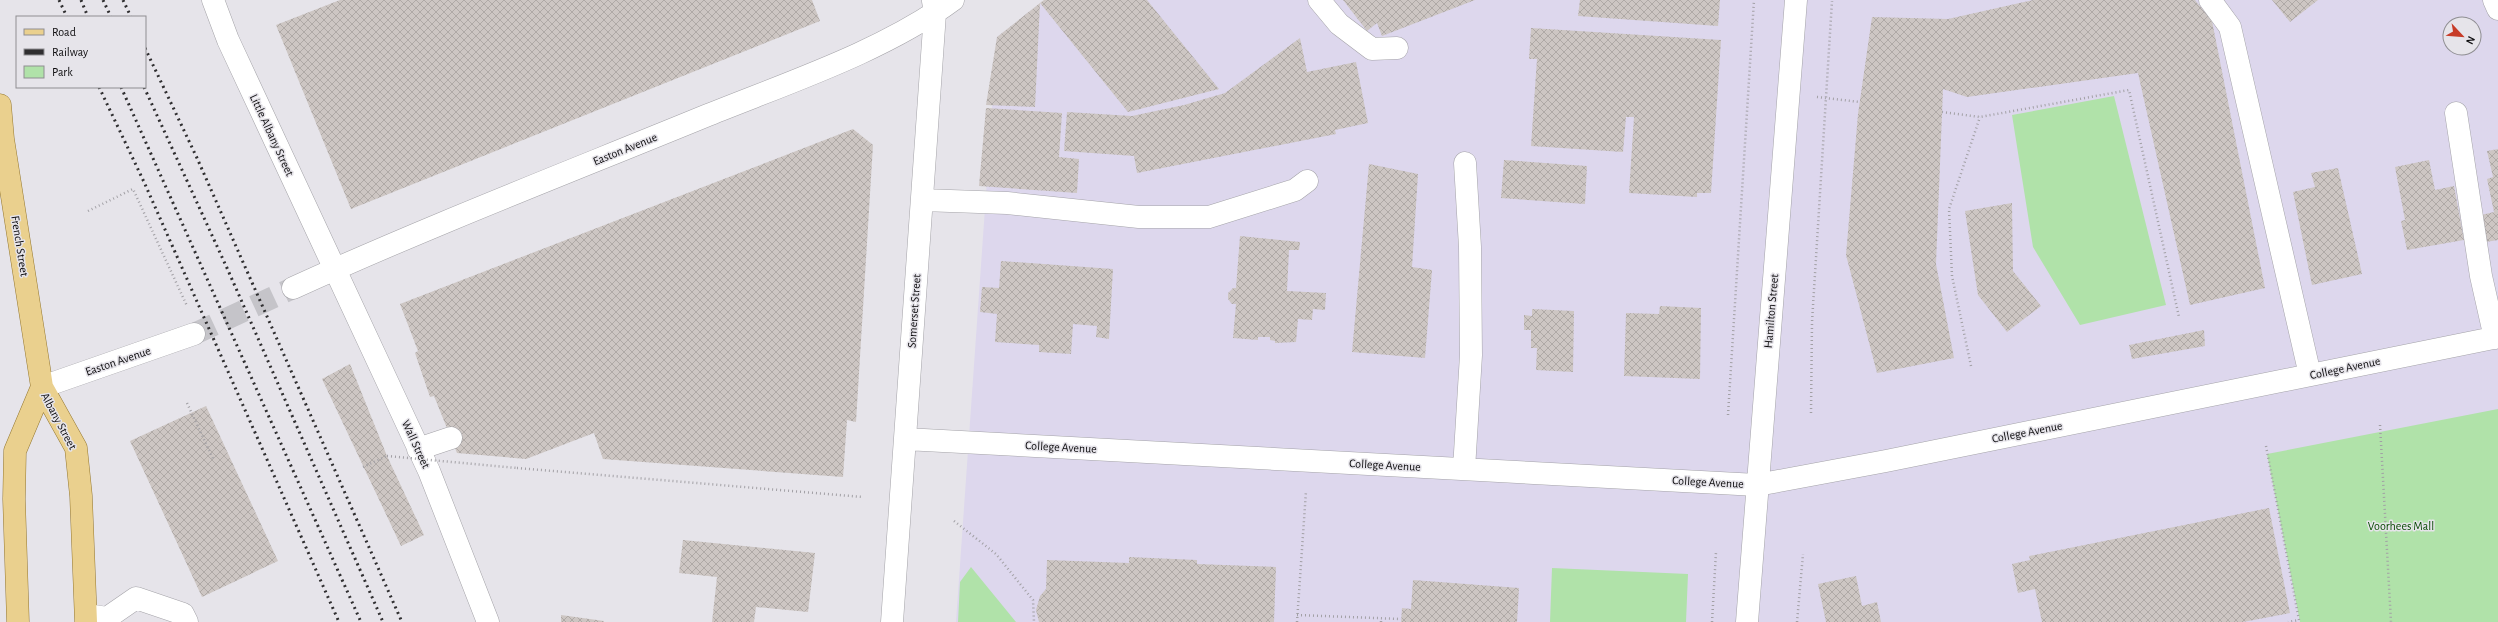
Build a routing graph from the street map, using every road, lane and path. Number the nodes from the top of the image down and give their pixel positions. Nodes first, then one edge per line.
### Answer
1 (213, 0) edge
2 (953, 0) edge
3 (1319, 0) edge
4 (1754, 0) edge
5 (1796, 0) edge
6 (2210, 0) edge
7 (2494, 0) edge
8 (1832, 1) edge
9 (934, 7) edge
10 (2498, 9) edge
11 (1398, 48) dead end
12 (1789, 94) junction
13 (1826, 98) junction
14 (1860, 102) dead end
15 (0, 105) edge
16 (1942, 112) dead end
17 (2456, 113) dead end
18 (1980, 117) junction
19 (1465, 164) dead end
20 (1307, 181) dead end
21 (922, 200) junction
22 (88, 211) dead end
23 (334, 270) junction
24 (179, 288) dead end
25 (293, 288) tunnel mouth
26 (2178, 317) dead end
27 (194, 334) tunnel mouth
28 (2497, 337) edge
29 (1971, 366) dead end
30 (2310, 375) junction
31 (42, 387) junction
32 (187, 403) dead end
33 (1812, 413) dead end
34 (1728, 415) dead end
35 (2380, 425) dead end
36 (451, 438) dead end
37 (905, 439) junction
38 (2266, 446) dead end
39 (418, 449) junction
40 (1308, 460) junction
41 (214, 461) dead end
42 (363, 467) dead end
43 (1464, 469) junction
44 (1756, 485) junction
45 (863, 497) dead end
46 (954, 521) dead end
47 (1716, 552) dead end
48 (1803, 554) dead end
49 (1297, 615) junction
50 (1381, 618) junction
51 (1401, 618) dead end
52 (97, 619) edge
53 (18, 622) edge
54 (187, 622) edge
55 (488, 622) edge
56 (892, 622) edge
57 (1034, 622) edge
58 (1297, 622) edge
59 (1380, 622) edge
60 (1712, 622) edge
61 (1747, 622) edge
62 (1797, 622) edge
63 (2288, 622) edge
64 (2391, 622) edge

1 - 23 street, Little Albany Street
2 - 9 street, Easton Avenue
3 - 11 street
4 - 34 path
5 - 12 street, Hamilton Street
6 - 30 street
7 - 10 street
8 - 13 path
9 - 21 street, Somerset Street
9 - 23 street, Easton Avenue
12 - 13 path
12 - 44 street, Hamilton Street
13 - 14 path
13 - 33 path
15 - 31 main road, French Street
16 - 18 path
17 - 28 street
18 - 26 path
18 - 29 path
19 - 43 street
20 - 21 street
21 - 37 street, Somerset Street
22 - 24 path
23 - 25 street, Easton Avenue
23 - 39 street, Wall Street
27 - 31 street, Easton Avenue
28 - 30 street, College Avenue
30 - 44 street, College Avenue
31 - 52 main road, Albany Street
31 - 53 main road, Albany Street
32 - 41 path
35 - 64 path
36 - 39 street
37 - 40 street, College Avenue
37 - 56 street, Somerset Street
38 - 63 path
39 - 55 street, Wall Street
40 - 43 street, College Avenue
40 - 49 path
42 - 45 path, bridge
43 - 44 street, College Avenue
44 - 61 street, Hamilton Street
46 - 57 path
47 - 60 path
48 - 62 path
49 - 50 path
49 - 58 path
50 - 51 path
50 - 59 path
52 - 54 street

